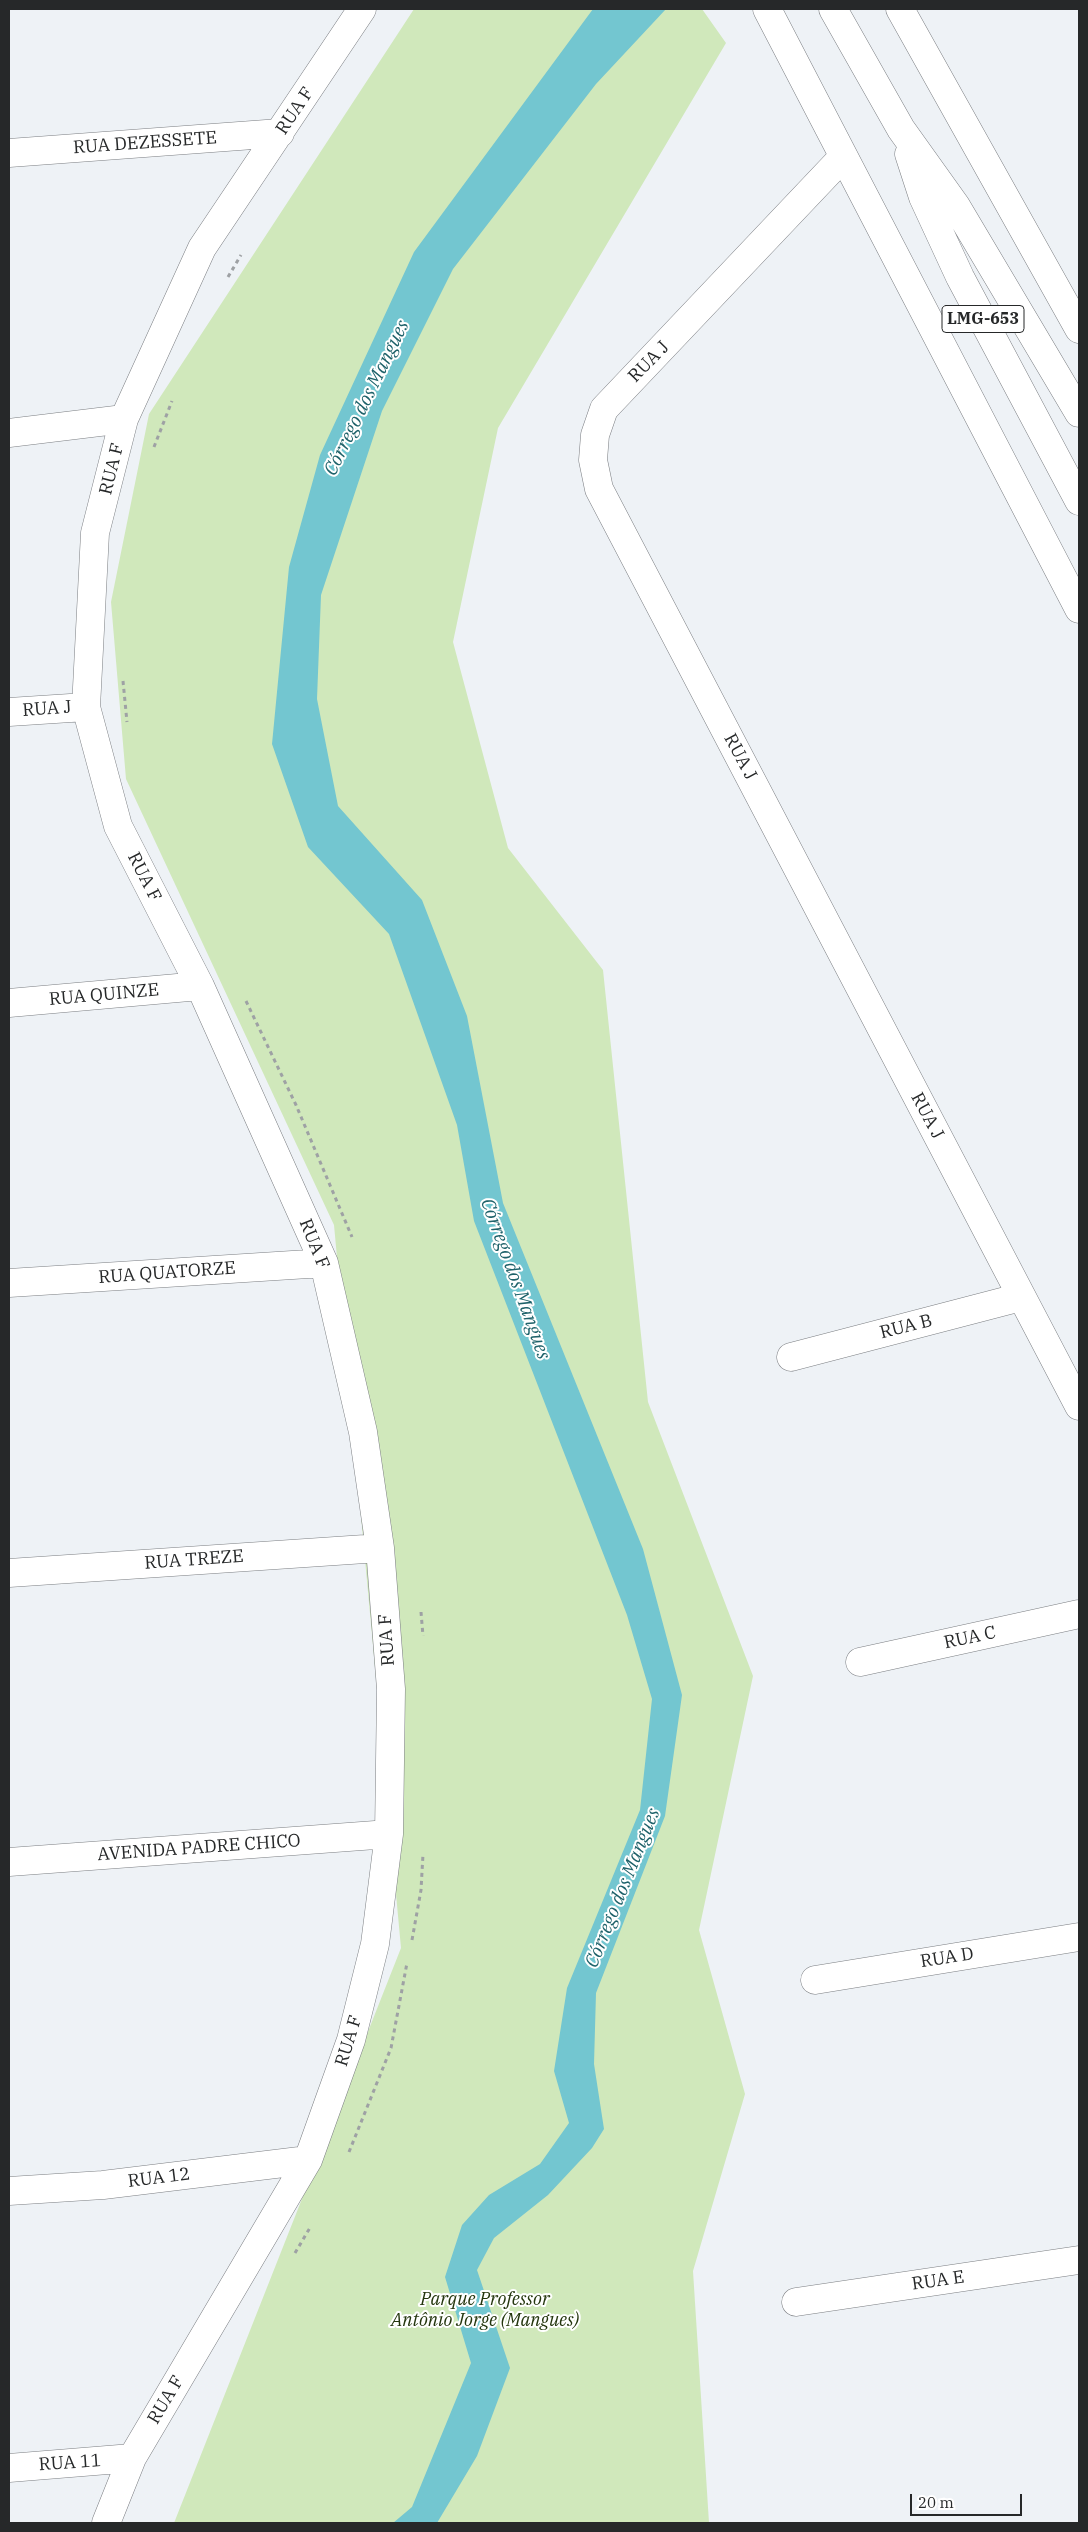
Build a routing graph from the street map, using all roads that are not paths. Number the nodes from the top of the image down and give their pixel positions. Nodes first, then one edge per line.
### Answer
1 (362, 9) edge
2 (767, 9) edge
3 (833, 9) edge
4 (900, 9) edge
5 (901, 129) junction
6 (280, 132) junction
7 (9, 153) edge
8 (843, 157) junction
9 (1079, 329) edge
10 (1079, 413) edge
11 (124, 419) junction
12 (9, 433) edge
13 (1079, 502) edge
14 (1079, 609) edge
15 (86, 706) junction
16 (9, 712) edge
17 (200, 986) junction
18 (9, 1003) edge
19 (324, 1263) junction
20 (9, 1283) edge
21 (1021, 1297) junction
22 (791, 1357) dead end
23 (1079, 1406) edge
24 (380, 1548) junction
25 (9, 1573) edge
26 (1079, 1614) edge
27 (860, 1662) dead end
28 (389, 1834) junction
29 (9, 1862) edge
30 (1079, 1937) edge
31 (815, 1980) dead end
32 (308, 2160) junction
33 (9, 2191) edge
34 (1079, 2260) edge
35 (796, 2302) dead end
36 (132, 2458) junction
37 (9, 2468) edge
38 (106, 2523) edge

1 - 6 main road, RUA F
2 - 8 main road
3 - 5 main road, LMG-653
4 - 9 main road
5 - 10 main road, LMG-653
5 - 13 main road, LMG-653
6 - 7 main road, RUA DEZESSETE
6 - 11 main road, RUA F
8 - 14 main road
8 - 21 main road, RUA J
11 - 12 main road
11 - 15 main road, RUA F
15 - 16 main road, RUA J
15 - 17 main road, RUA F
17 - 18 main road, RUA QUINZE
17 - 19 main road, RUA F
19 - 20 main road, RUA QUATORZE
19 - 24 main road, RUA F
21 - 22 main road, RUA B
21 - 23 main road, RUA J
24 - 25 main road, RUA TREZE
24 - 28 main road, RUA F
26 - 27 main road, RUA C
28 - 29 main road, AVENIDA PADRE CHICO
28 - 32 main road, RUA F
30 - 31 main road, RUA D
32 - 33 main road, RUA 12
32 - 36 main road, RUA F
34 - 35 main road, RUA E
36 - 37 main road, RUA 11
36 - 38 main road, RUA F

